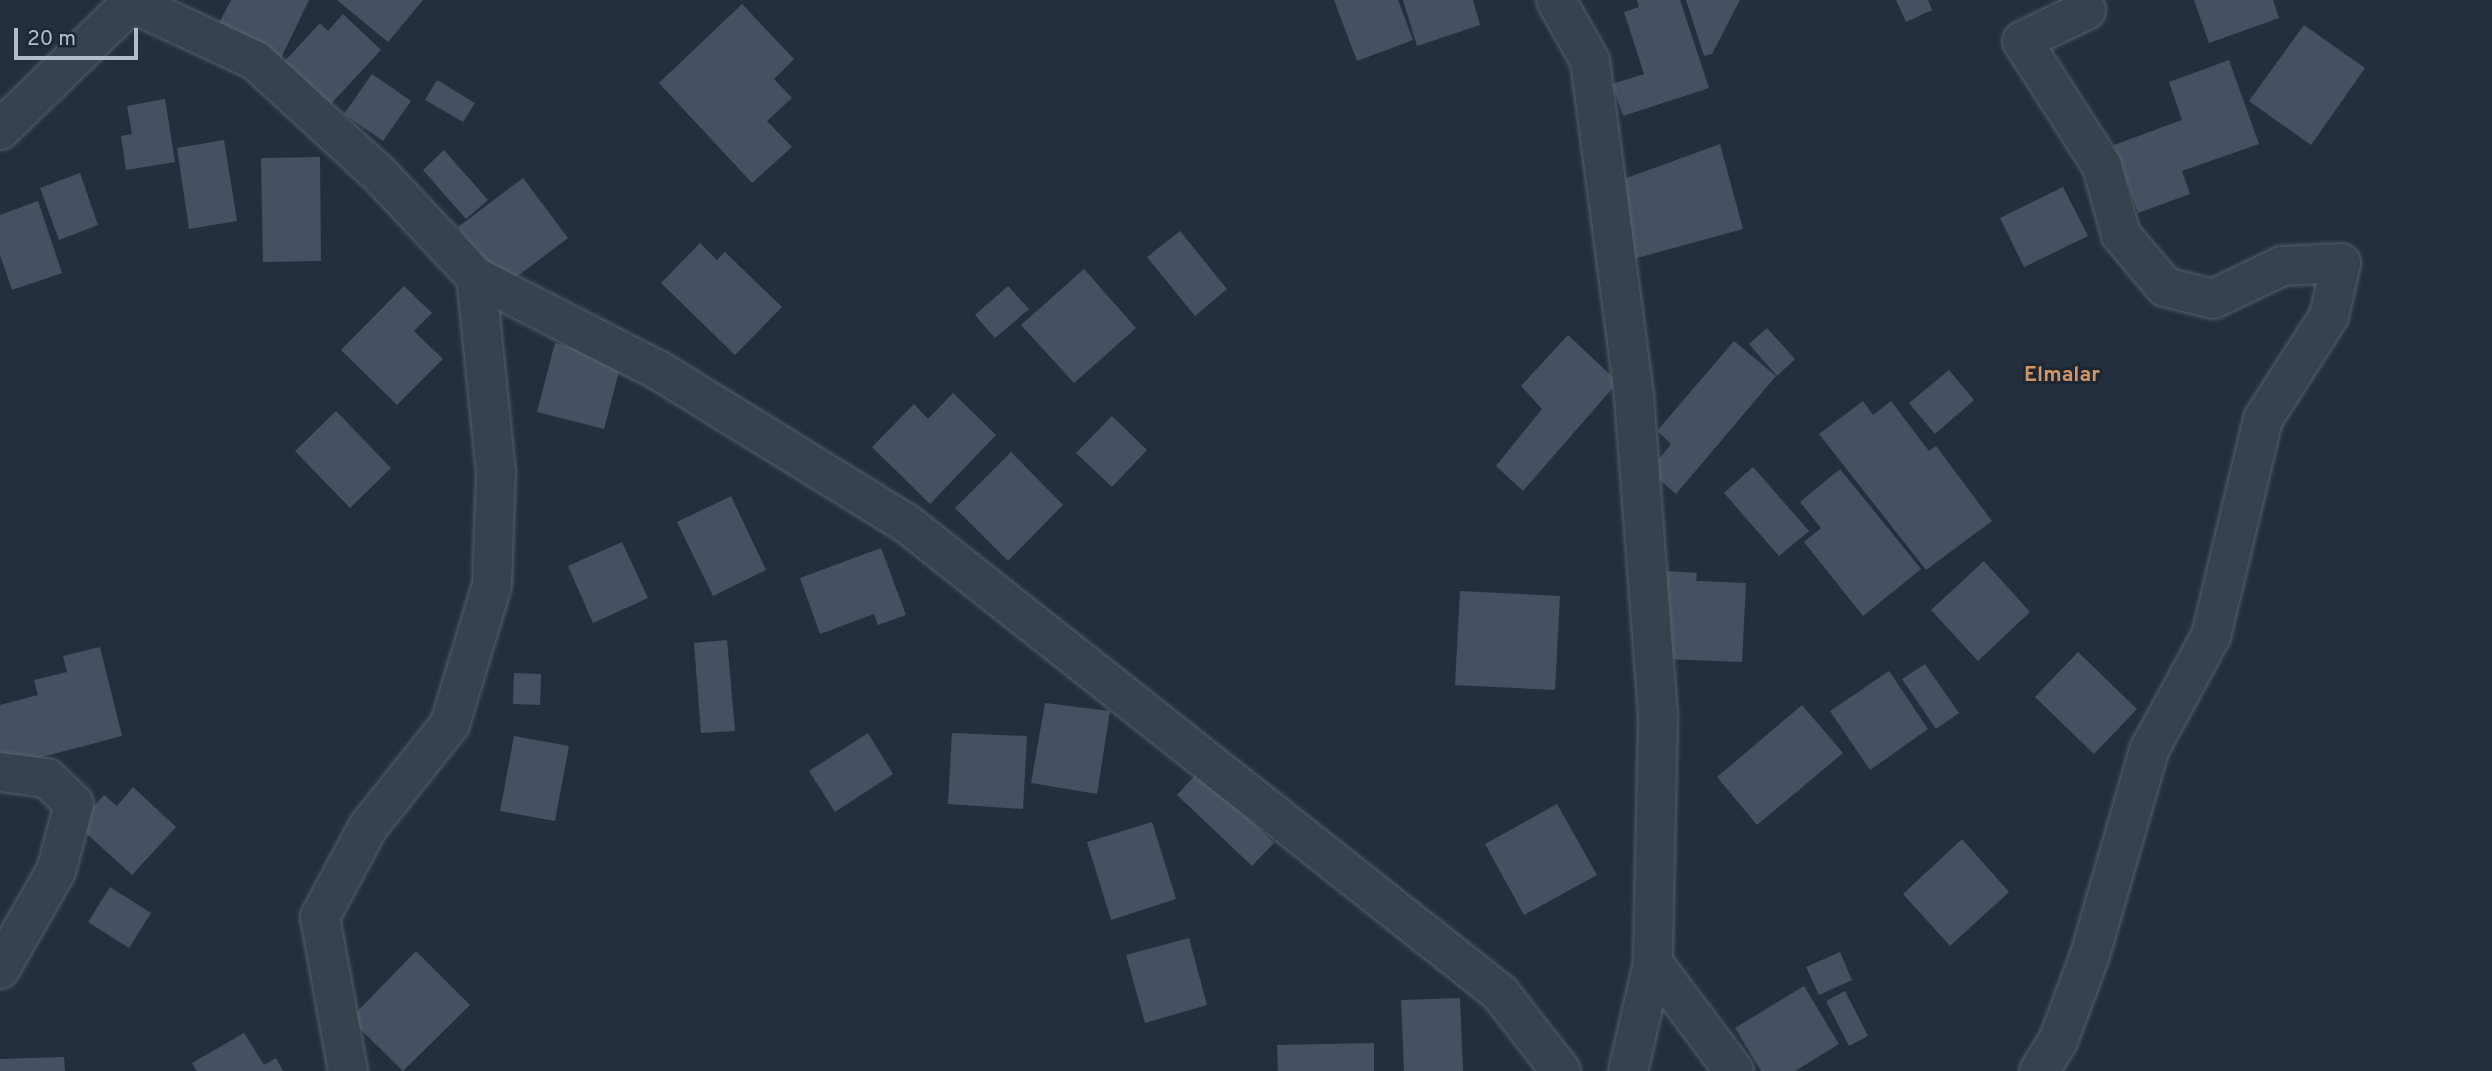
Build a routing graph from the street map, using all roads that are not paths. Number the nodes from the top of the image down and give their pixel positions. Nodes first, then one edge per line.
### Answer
1 (1556, 0) edge
2 (2082, 0) edge
3 (130, 1) edge
4 (0, 130) edge
5 (476, 277) junction
6 (0, 772) edge
7 (1653, 963) junction
8 (0, 969) edge
9 (348, 1071) edge
10 (1561, 1071) edge
11 (1628, 1071) edge
12 (1734, 1071) edge
13 (2039, 1071) edge

1 - 7 street
2 - 13 street
3 - 4 street
3 - 5 street
5 - 9 street
5 - 10 street
6 - 8 street
7 - 11 street
7 - 12 street

